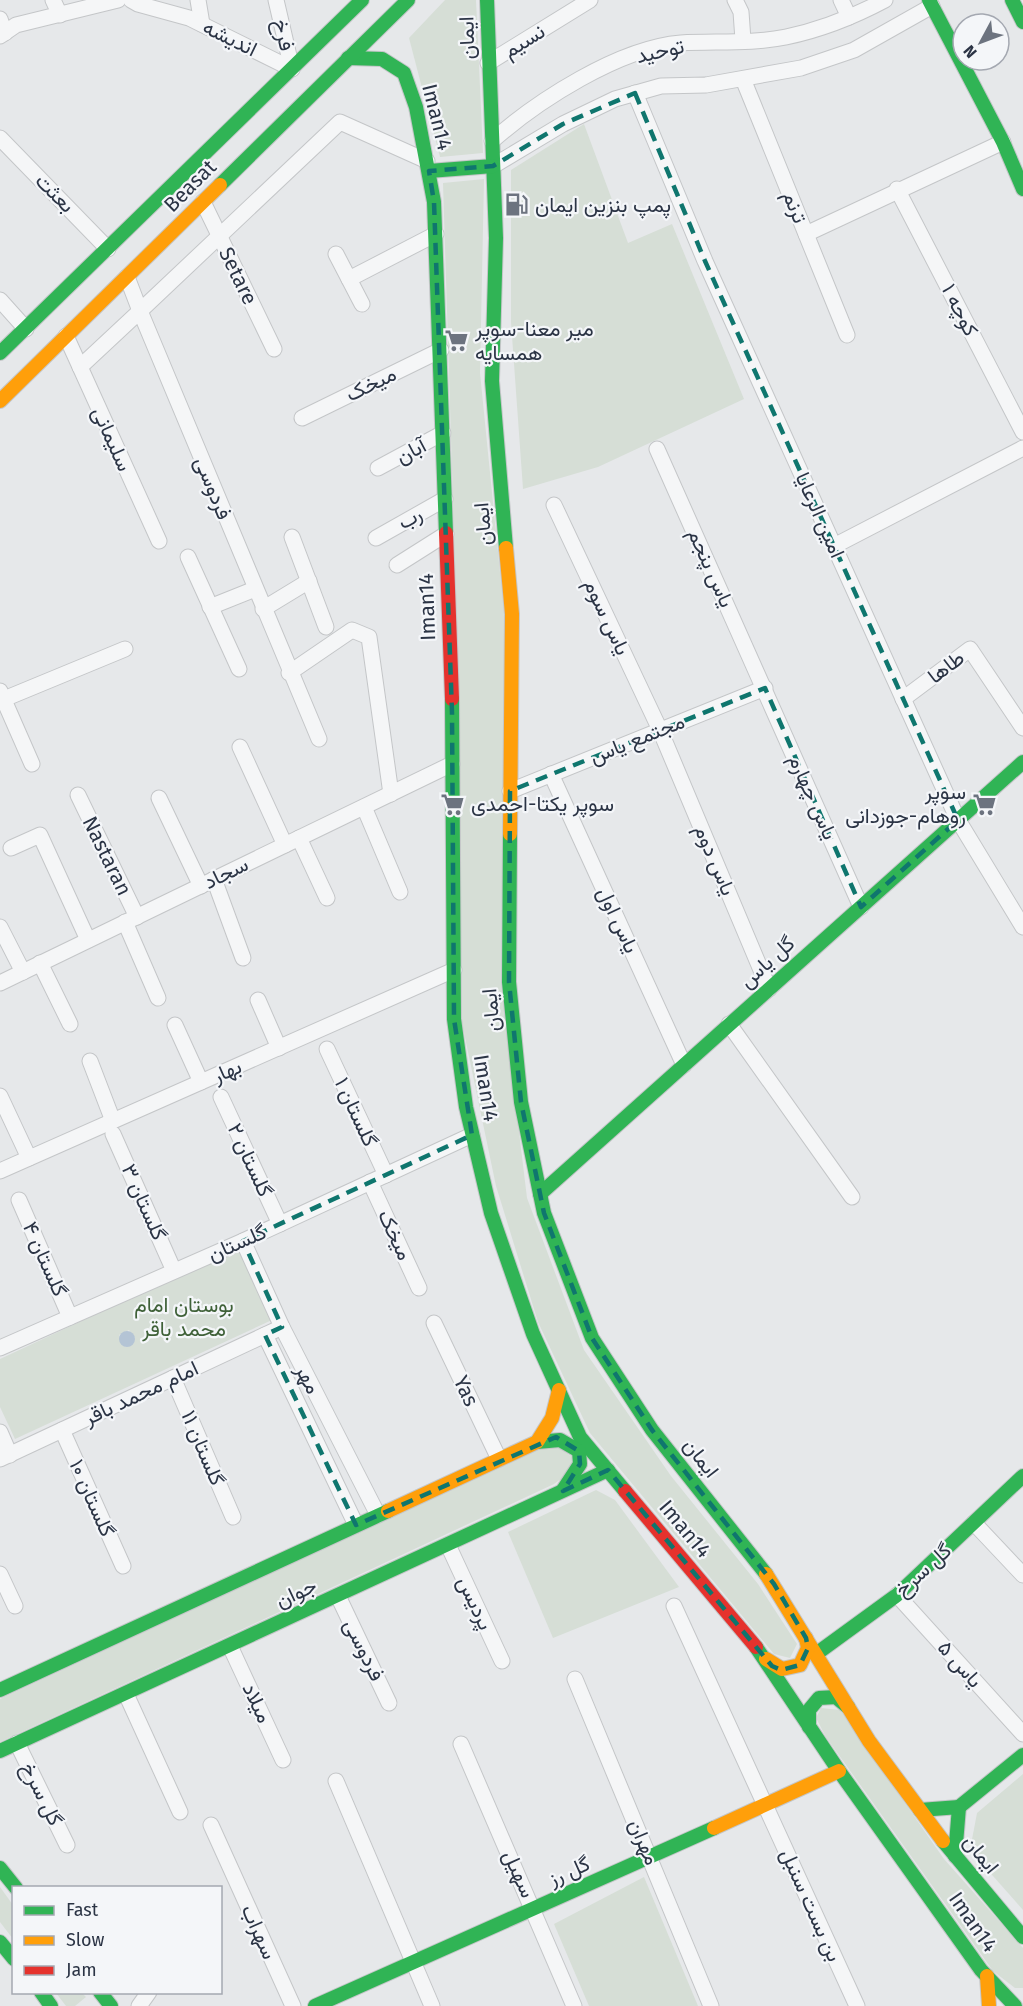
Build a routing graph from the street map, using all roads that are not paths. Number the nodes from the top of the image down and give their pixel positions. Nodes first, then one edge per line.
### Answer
1 (53, 0) edge
2 (118, 0) edge
3 (131, 0) edge
4 (198, 0) edge
5 (276, 0) edge
6 (362, 0) edge
7 (408, 0) edge
8 (487, 0) edge
9 (590, 0) edge
10 (735, 0) edge
11 (841, 0) edge
12 (885, 0) edge
13 (1012, 0) edge
14 (931, 3) edge
15 (60, 15) junction
16 (849, 17) junction
17 (1023, 22) edge
18 (202, 24) junction
19 (2, 29) edge
20 (743, 40) junction
21 (348, 58) junction
22 (488, 63) junction
23 (292, 69) junction
24 (743, 79) junction
25 (635, 93) junction
26 (0, 138) edge
27 (492, 141) junction
28 (1003, 142) junction
29 (428, 166) junction
30 (493, 166) junction
31 (897, 189) junction
32 (1023, 189) edge
33 (203, 202) junction
34 (436, 234) junction
35 (806, 234) junction
36 (220, 237) junction
37 (108, 249) junction
38 (336, 254) dead end
39 (127, 277) junction
40 (349, 279) junction
41 (0, 300) edge
42 (362, 304) dead end
43 (140, 311) junction
44 (26, 329) junction
45 (847, 335) dead end
46 (66, 336) junction
47 (274, 349) dead end
48 (441, 350) junction
49 (0, 353) edge
50 (80, 367) junction
51 (0, 401) edge
52 (302, 418) dead end
53 (1023, 432) edge
54 (443, 433) junction
55 (1023, 448) edge
56 (657, 449) dead end
57 (378, 468) dead end
58 (445, 499) junction
59 (554, 505) dead end
60 (446, 534) junction
61 (292, 537) dead end
62 (375, 538) dead end
63 (159, 541) dead end
64 (834, 546) junction
65 (188, 557) dead end
66 (397, 565) dead end
67 (309, 581) junction
68 (255, 589) junction
69 (210, 607) junction
70 (263, 609) junction
71 (326, 627) dead end
72 (125, 649) dead end
73 (238, 669) dead end
74 (290, 673) junction
75 (765, 688) junction
76 (2, 695) edge
77 (903, 699) junction
78 (1023, 729) edge
79 (660, 730) junction
80 (319, 739) dead end
81 (240, 747) dead end
82 (1023, 762) edge
83 (32, 764) dead end
84 (452, 764) junction
85 (551, 774) junction
86 (510, 791) junction
87 (391, 794) junction
88 (78, 795) dead end
89 (159, 798) dead end
90 (364, 807) junction
91 (958, 820) junction
92 (292, 842) junction
93 (11, 848) dead end
94 (207, 883) junction
95 (399, 891) dead end
96 (327, 898) dead end
97 (861, 907) junction
98 (131, 919) junction
99 (0, 927) edge
100 (1023, 927) edge
101 (88, 940) junction
102 (243, 958) dead end
103 (40, 963) junction
104 (453, 970) junction
105 (23, 972) junction
106 (0, 983) edge
107 (769, 989) junction
108 (158, 998) dead end
109 (258, 1000) dead end
110 (70, 1024) dead end
111 (175, 1024) dead end
112 (729, 1024) junction
113 (279, 1048) junction
114 (327, 1049) dead end
115 (90, 1061) dead end
116 (684, 1065) junction
117 (201, 1082) junction
118 (0, 1096) edge
119 (221, 1097) dead end
120 (113, 1127) junction
121 (472, 1135) junction
122 (29, 1158) junction
123 (0, 1171) edge
124 (386, 1175) junction
125 (370, 1182) junction
126 (540, 1194) junction
127 (852, 1197) dead end
128 (19, 1200) dead end
129 (280, 1224) junction
130 (243, 1241) junction
131 (174, 1271) junction
132 (419, 1288) dead end
133 (70, 1317) junction
134 (434, 1323) dead end
135 (282, 1327) junction
136 (265, 1335) junction
137 (0, 1348) edge
138 (173, 1378) junction
139 (559, 1390) junction
140 (62, 1430) junction
141 (0, 1432) edge
142 (537, 1442) junction
143 (5, 1457) edge
144 (499, 1459) junction
145 (608, 1470) junction
146 (1023, 1476) edge
147 (563, 1491) junction
148 (378, 1515) junction
149 (233, 1517) dead end
150 (974, 1523) junction
151 (356, 1525) junction
152 (448, 1545) junction
153 (123, 1566) dead end
154 (0, 1574) edge
155 (1023, 1575) edge
156 (897, 1595) junction
157 (338, 1596) junction
158 (15, 1606) dead end
159 (674, 1606) dead end
160 (806, 1638) junction
161 (230, 1646) junction
162 (816, 1654) junction
163 (766, 1659) junction
164 (502, 1661) dead end
165 (575, 1679) dead end
166 (0, 1690) edge
167 (126, 1694) junction
168 (389, 1703) dead end
169 (848, 1707) junction
170 (809, 1727) junction
171 (1023, 1734) edge
172 (17, 1743) junction
173 (461, 1744) dead end
174 (0, 1751) edge
175 (1023, 1755) edge
176 (283, 1760) dead end
177 (839, 1771) junction
178 (336, 1781) dead end
179 (765, 1804) junction
180 (959, 1807) junction
181 (920, 1810) junction
182 (180, 1812) dead end
183 (211, 1825) dead end
184 (67, 1845) dead end
185 (955, 1856) junction
186 (650, 1857) junction
187 (0, 1868) edge
188 (15, 1886) edge
189 (534, 1910) junction
190 (1023, 1936) edge
191 (0, 1942) edge
192 (12, 1957) edge
193 (414, 1964) junction
194 (987, 1977) junction
195 (101, 1994) edge
196 (1023, 2000) edge
197 (1011, 2002) edge
198 (111, 2006) edge
199 (293, 2006) edge
200 (315, 2006) edge
201 (432, 2006) edge
202 (574, 2006) edge
203 (711, 2006) edge
204 (857, 2006) edge
205 (989, 2006) edge

1 - 15 street
2 - 15 street
3 - 18 street, اندیشه
4 - 18 street
5 - 23 street, فرخ
6 - 23 main road, Beasat
7 - 21 main road, Beasat
8 - 22 main road, ایمان
9 - 22 street, نسیم
10 - 20 street
11 - 16 street
12 - 16 street, توحید
13 - 17 main road
14 - 24 street
14 - 28 main road
15 - 19 street
16 - 20 street, توحید
18 - 23 street, اندیشه
20 - 27 street, توحید
21 - 29 main road, Iman14
21 - 33 main road, Beasat
22 - 27 main road, ایمان
23 - 37 main road, Beasat
24 - 25 street
24 - 35 street, ترنم
25 - 30 street
25 - 64 street, امین الرعایا
26 - 37 street, بعثت
27 - 30 main road, ایمان
28 - 31 street
28 - 32 main road
29 - 30 main road
29 - 34 main road, Iman14
29 - 36 street
30 - 86 main road, ایمان
31 - 35 street
31 - 53 street, کوچه ۱
33 - 36 street, Setare
33 - 39 main road, Beasat
34 - 40 street
34 - 48 main road, Iman14
35 - 45 street, ترنم
36 - 43 street
36 - 47 street, Setare
37 - 44 main road, Beasat
38 - 40 street
39 - 43 street, فردوسی
39 - 46 main road, Beasat
40 - 42 street
41 - 44 street
43 - 50 street
43 - 68 street, فردوسی
44 - 49 main road, Beasat
46 - 50 street, سلیمانی
46 - 51 main road, Beasat
48 - 52 street, میخک
48 - 54 main road, Iman14
50 - 63 street, سلیمانی
54 - 57 street, آبان
54 - 58 main road, Iman14
55 - 64 street
56 - 75 street, یاس پنجم
58 - 60 main road, Iman14
58 - 62 street, رب
59 - 79 street, یاس سوم
60 - 66 street
60 - 84 main road, Iman14
61 - 67 street
64 - 77 street, امین الرعایا
65 - 69 street
67 - 70 street
67 - 71 street
68 - 69 street
68 - 70 street, فردوسی
69 - 73 street
70 - 74 street, فردوسی
72 - 76 street
74 - 80 street, فردوسی
74 - 87 street
75 - 79 street, مجتمع یاس
75 - 97 street, یاس چهارم
76 - 83 street
77 - 78 street, طاها
77 - 91 street, امین الرعایا
79 - 85 street, مجتمع یاس
79 - 107 street, یاس دوم
81 - 92 street
82 - 91 main road, گل یاس
84 - 87 street, سجاد
84 - 104 main road, Iman14
85 - 86 street, مجتمع یاس
85 - 116 street, یاس اول
86 - 126 main road, ایمان
87 - 90 street, سجاد
88 - 98 street, Nastaran
89 - 94 street
90 - 92 street, سجاد
90 - 95 street
91 - 97 main road, گل یاس
91 - 100 street, امین الرعایا
92 - 94 street, سجاد
92 - 96 street
93 - 101 street
94 - 98 street, سجاد
94 - 102 street
97 - 107 main road, گل یاس
98 - 101 street, سجاد
98 - 108 street, Nastaran
99 - 105 street
101 - 103 street, سجاد
103 - 105 street, سجاد
103 - 110 street
104 - 113 street, بهار
104 - 121 main road, Iman14
105 - 106 street, سجاد
107 - 112 main road, گل یاس
109 - 113 street
111 - 117 street
112 - 116 main road, گل یاس
112 - 127 street
113 - 117 street, بهار
114 - 124 street, گلستان ۱
115 - 120 street, گلستان ۳
116 - 126 main road, گل یاس
117 - 120 street, بهار
118 - 122 street
119 - 129 street, گلستان ۲
120 - 122 street, بهار
120 - 131 street, گلستان ۳
121 - 124 street, گلستان
121 - 139 main road, Iman14
122 - 123 street, بهار
124 - 125 street, گلستان
125 - 129 street, گلستان
125 - 132 street, میخک
126 - 160 main road, ایمان
128 - 133 street, گلستان ۴
129 - 130 street, گلستان
130 - 131 street, گلستان
130 - 135 street, مهر
131 - 133 street, گلستان
133 - 137 street, گلستان
134 - 144 street, Yas
135 - 136 street, امام محمد باقر
135 - 148 street, مهر
136 - 138 street, امام محمد باقر
136 - 151 street, مهر
138 - 140 street, امام محمد باقر
138 - 149 street, گلستان ۱۱
139 - 142 main road
139 - 145 main road, Iman14
140 - 143 street, امام محمد باقر
140 - 153 street, گلستان ۱۰
141 - 143 street
142 - 144 main road, جوان
142 - 147 main road
144 - 148 main road, جوان
145 - 147 main road, جوان
145 - 163 main road, Iman14
146 - 150 main road, گل سرخ
147 - 152 main road, جوان
148 - 151 main road, جوان
150 - 155 street
150 - 156 main road, گل سرخ
151 - 166 main road, جوان
152 - 157 main road, جوان
152 - 164 street, پردیس
154 - 158 street
156 - 162 main road, گل سرخ
156 - 171 street, یاس ۵
157 - 161 main road, جوان
157 - 168 street, فردوسی
159 - 179 street, بن بست سنبل
160 - 162 main road, ایمان
160 - 163 main road
161 - 167 main road, جوان
161 - 176 street, میلاد
162 - 169 main road, ایمان
163 - 170 main road, Iman14
165 - 186 street, مهران
167 - 172 main road, جوان
167 - 182 street
169 - 170 main road
169 - 181 main road, ایمان
170 - 177 main road, Iman14
172 - 174 main road, جوان
172 - 184 street, گل سرخ
173 - 189 street, سهیل
175 - 180 main road
177 - 179 main road, گل رز
177 - 194 main road, Iman14
178 - 193 street
179 - 186 main road, گل رز
179 - 204 street, بن بست سنبل
180 - 181 main road
180 - 185 main road
181 - 185 main road, ایمان
183 - 199 street, سهراب
185 - 190 main road, ایمان
186 - 189 main road, گل رز
186 - 203 street, مهران
187 - 188 main road
189 - 193 main road, گل رز
189 - 202 street, سهیل
191 - 192 main road
193 - 200 main road, گل رز
193 - 201 street
194 - 197 main road, Iman14
194 - 205 main road
195 - 198 main road
196 - 197 main road

